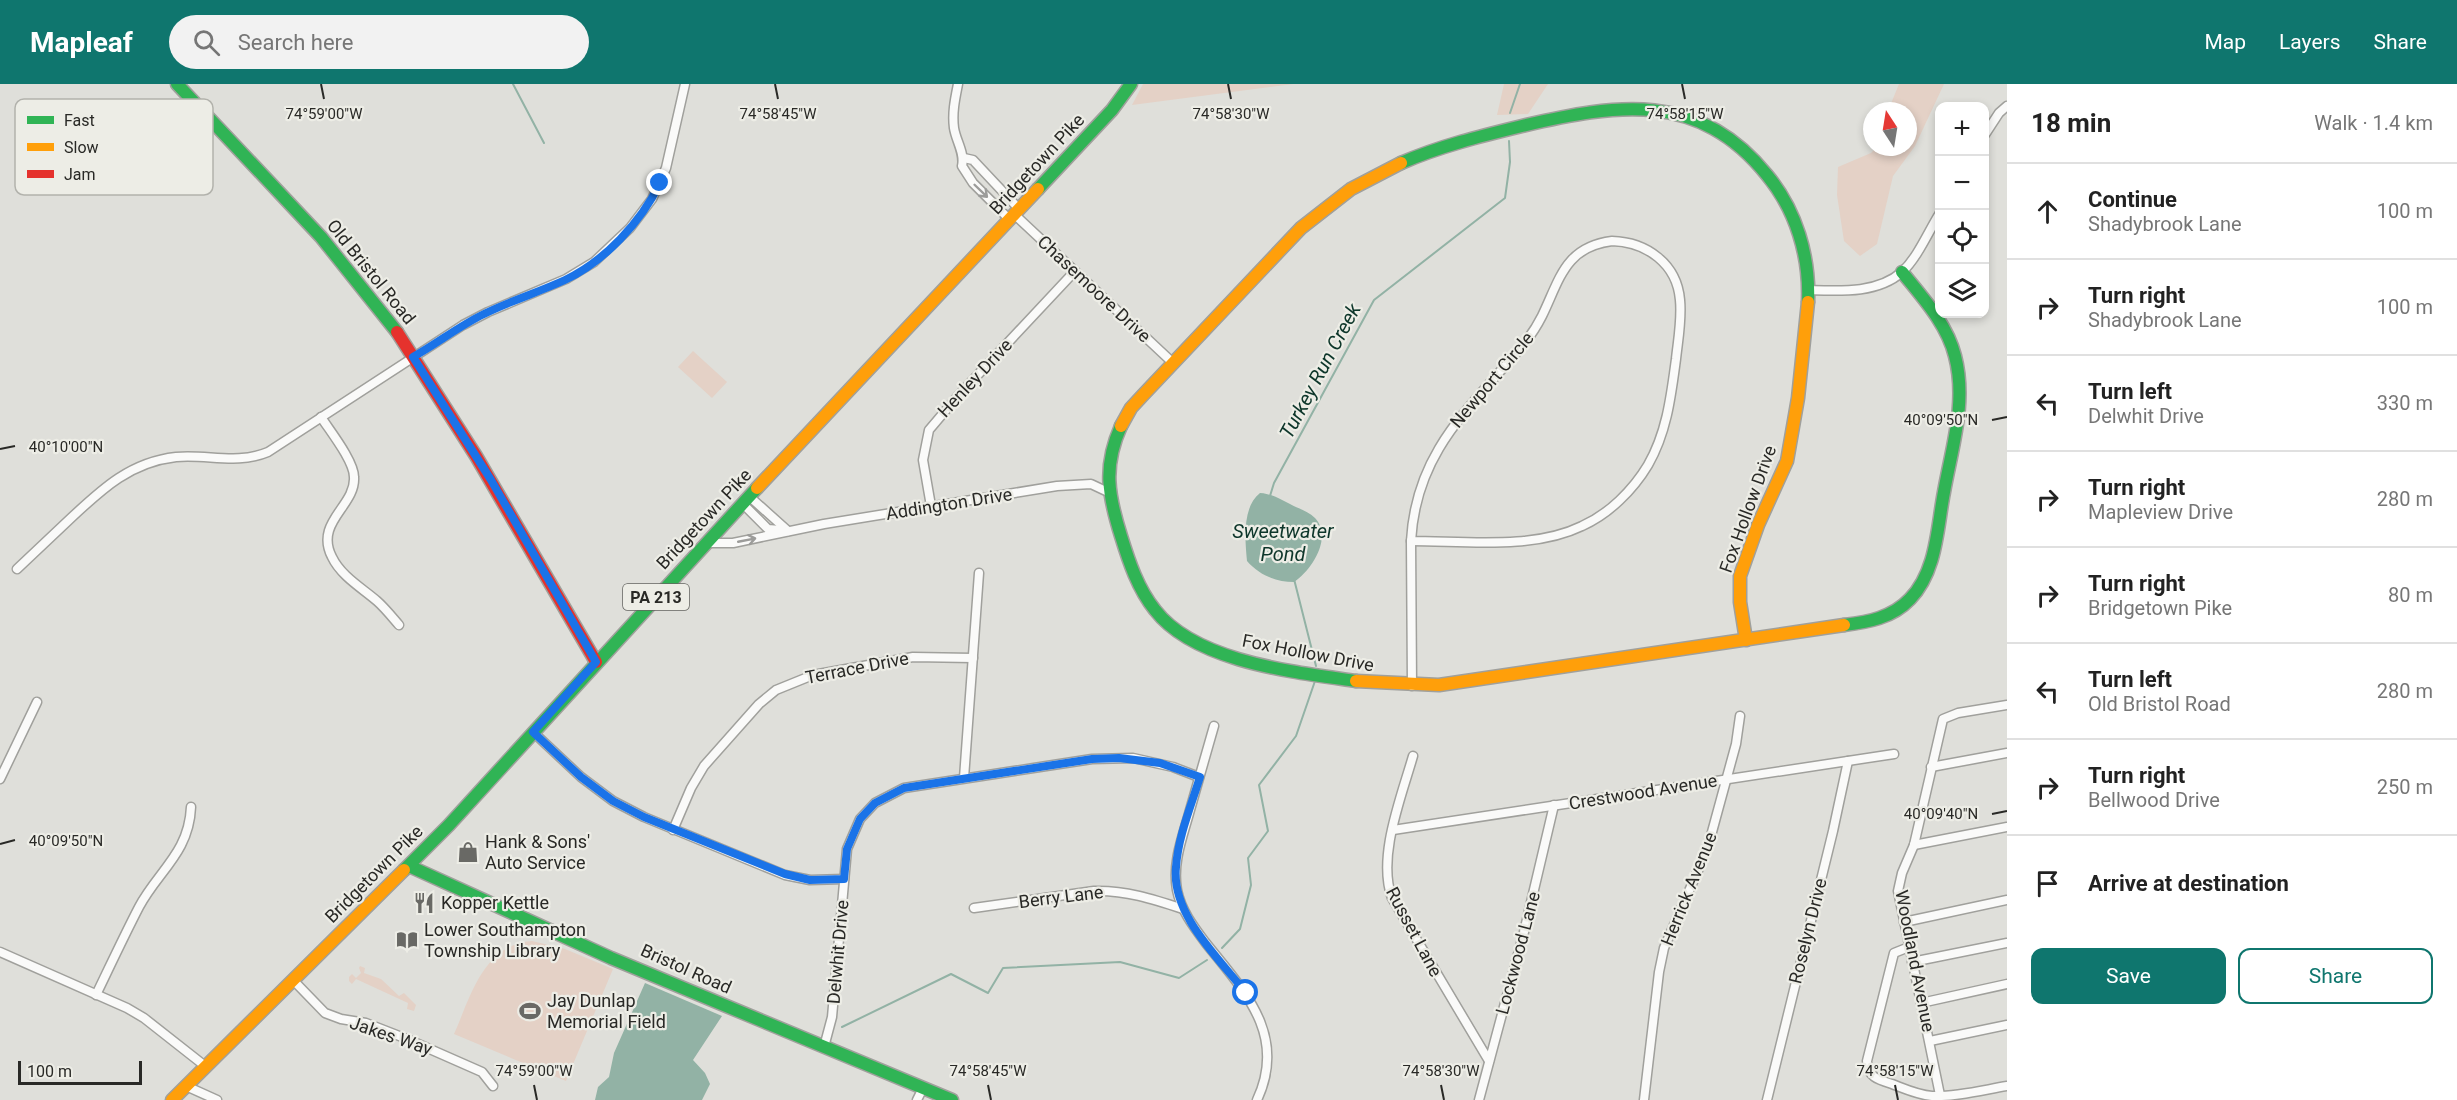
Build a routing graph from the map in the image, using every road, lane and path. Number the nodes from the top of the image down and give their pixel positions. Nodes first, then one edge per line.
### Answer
1 (177, 84) edge
2 (685, 84) edge
3 (958, 84) edge
4 (1131, 84) edge
5 (192, 99) edge
6 (2007, 106) edge
7 (213, 120) edge
8 (1989, 128) edge
9 (964, 158) junction
10 (1015, 215) junction
11 (1935, 221) edge
12 (1075, 271) junction
13 (1902, 272) junction
14 (1808, 290) junction
15 (413, 357) junction
16 (1172, 362) junction
17 (321, 417) junction
18 (1108, 492) junction
19 (746, 500) junction
20 (931, 507) junction
21 (788, 531) junction
22 (1411, 541) junction
23 (705, 543) junction
24 (17, 569) dead end
25 (979, 573) dead end
26 (399, 625) dead end
27 (1746, 640) junction
28 (973, 658) junction
29 (596, 662) junction
30 (1412, 686) junction
31 (37, 702) dead end
32 (2007, 705) edge
33 (1740, 716) dead end
34 (1214, 726) dead end
35 (533, 732) junction
36 (2007, 753) edge
37 (1894, 754) dead end
38 (1413, 756) dead end
39 (1848, 761) junction
40 (1931, 768) junction
41 (1200, 777) junction
42 (964, 778) junction
43 (0, 779) edge
44 (1727, 779) junction
45 (1554, 805) junction
46 (191, 807) dead end
47 (2007, 827) edge
48 (673, 830) junction
49 (1393, 830) junction
50 (1914, 845) junction
51 (409, 866) junction
52 (844, 879) junction
53 (2007, 900) edge
54 (974, 908) dead end
55 (1183, 909) junction
56 (1904, 922) junction
57 (2007, 943) edge
58 (1909, 947) junction
59 (0, 952) edge
60 (1912, 962) junction
61 (293, 980) junction
62 (2007, 984) edge
63 (96, 995) junction
64 (1921, 1003) junction
65 (2007, 1025) edge
66 (1930, 1041) junction
67 (824, 1047) junction
68 (1489, 1061) junction
69 (205, 1066) junction
70 (186, 1086) junction
71 (493, 1086) dead end
72 (2007, 1086) edge
73 (923, 1088) junction
74 (1940, 1095) junction
75 (172, 1100) edge
76 (217, 1100) edge
77 (917, 1100) edge
78 (952, 1100) edge
79 (1257, 1100) edge
80 (1479, 1100) edge
81 (1644, 1100) edge
82 (1767, 1100) edge

1 - 5 main road, Old Bristol Road
2 - 15 street
3 - 9 street
4 - 10 main road, Bridgetown Pike / PA 213
6 - 8 street
7 - 15 main road, Old Bristol Road
9 - 10 street
9 -> 10 street
10 - 12 street, Chasemoore Drive
10 - 19 main road, Bridgetown Pike / PA 213
11 - 13 street
12 - 16 street, Chasemoore Drive
12 - 20 street, Henley Drive
13 - 14 street
13 - 27 main road
14 - 16 main road, Fox Hollow Drive
14 - 27 main road, Fox Hollow Drive
15 - 17 street
15 - 29 main road, Old Bristol Road
16 - 18 main road, Fox Hollow Drive
17 - 24 street
17 - 26 street
18 - 20 street, Addington Drive
18 - 30 main road, Fox Hollow Drive
19 - 21 street, Addington Drive
19 - 23 main road, Bridgetown Pike / PA 213
20 - 21 street, Addington Drive
23 -> 21 street, Addington Drive
22 - 22 street, Newport Circle
22 - 30 street, Newport Circle
23 - 29 main road, Bridgetown Pike / PA 213
25 - 28 street
27 - 30 main road, Fox Hollow Drive
28 - 42 street
28 - 48 street, Terrace Drive
29 - 35 main road, Bridgetown Pike / PA 213
31 - 43 street
32 - 40 street, Woodland Avenue
33 - 44 street, Herrick Avenue
34 - 41 street
35 - 48 street
35 - 51 main road, Bridgetown Pike / PA 213
36 - 40 street
37 - 39 street, Crestwood Avenue
38 - 49 street, Russet Lane
39 - 44 street, Crestwood Avenue
39 - 82 street, Roselyn Drive
40 - 50 street, Woodland Avenue
41 - 42 street, Delwhit Drive
41 - 55 street
42 - 52 street, Delwhit Drive
44 - 45 street, Crestwood Avenue
44 - 81 street, Herrick Avenue
45 - 49 street, Crestwood Avenue
45 - 68 street, Lockwood Lane
46 - 63 street
47 - 50 street
48 - 52 street
49 - 68 street, Russet Lane
50 - 56 street, Woodland Avenue
51 - 61 main road, Bridgetown Pike / PA 213
51 - 67 main road, Bristol Road
52 - 67 street, Delwhit Drive
53 - 56 street
54 - 55 street, Berry Lane
55 - 79 street
56 - 58 street, Woodland Avenue
57 - 60 street
58 - 60 street, Woodland Avenue
58 - 74 street
59 - 63 street
60 - 64 street, Woodland Avenue
61 - 69 main road, Bridgetown Pike / PA 213
61 - 71 street, Jakes Way
62 - 64 street
63 - 69 street
64 - 66 street, Woodland Avenue
65 - 66 street
66 - 74 street, Woodland Avenue
67 - 73 main road, Bristol Road
68 - 80 street, Lockwood Lane
69 - 70 main road, Bridgetown Pike / PA 213
70 - 75 main road, Bridgetown Pike / PA 213
70 - 76 street
72 - 74 street
73 - 77 street
73 - 78 main road, Bristol Road

